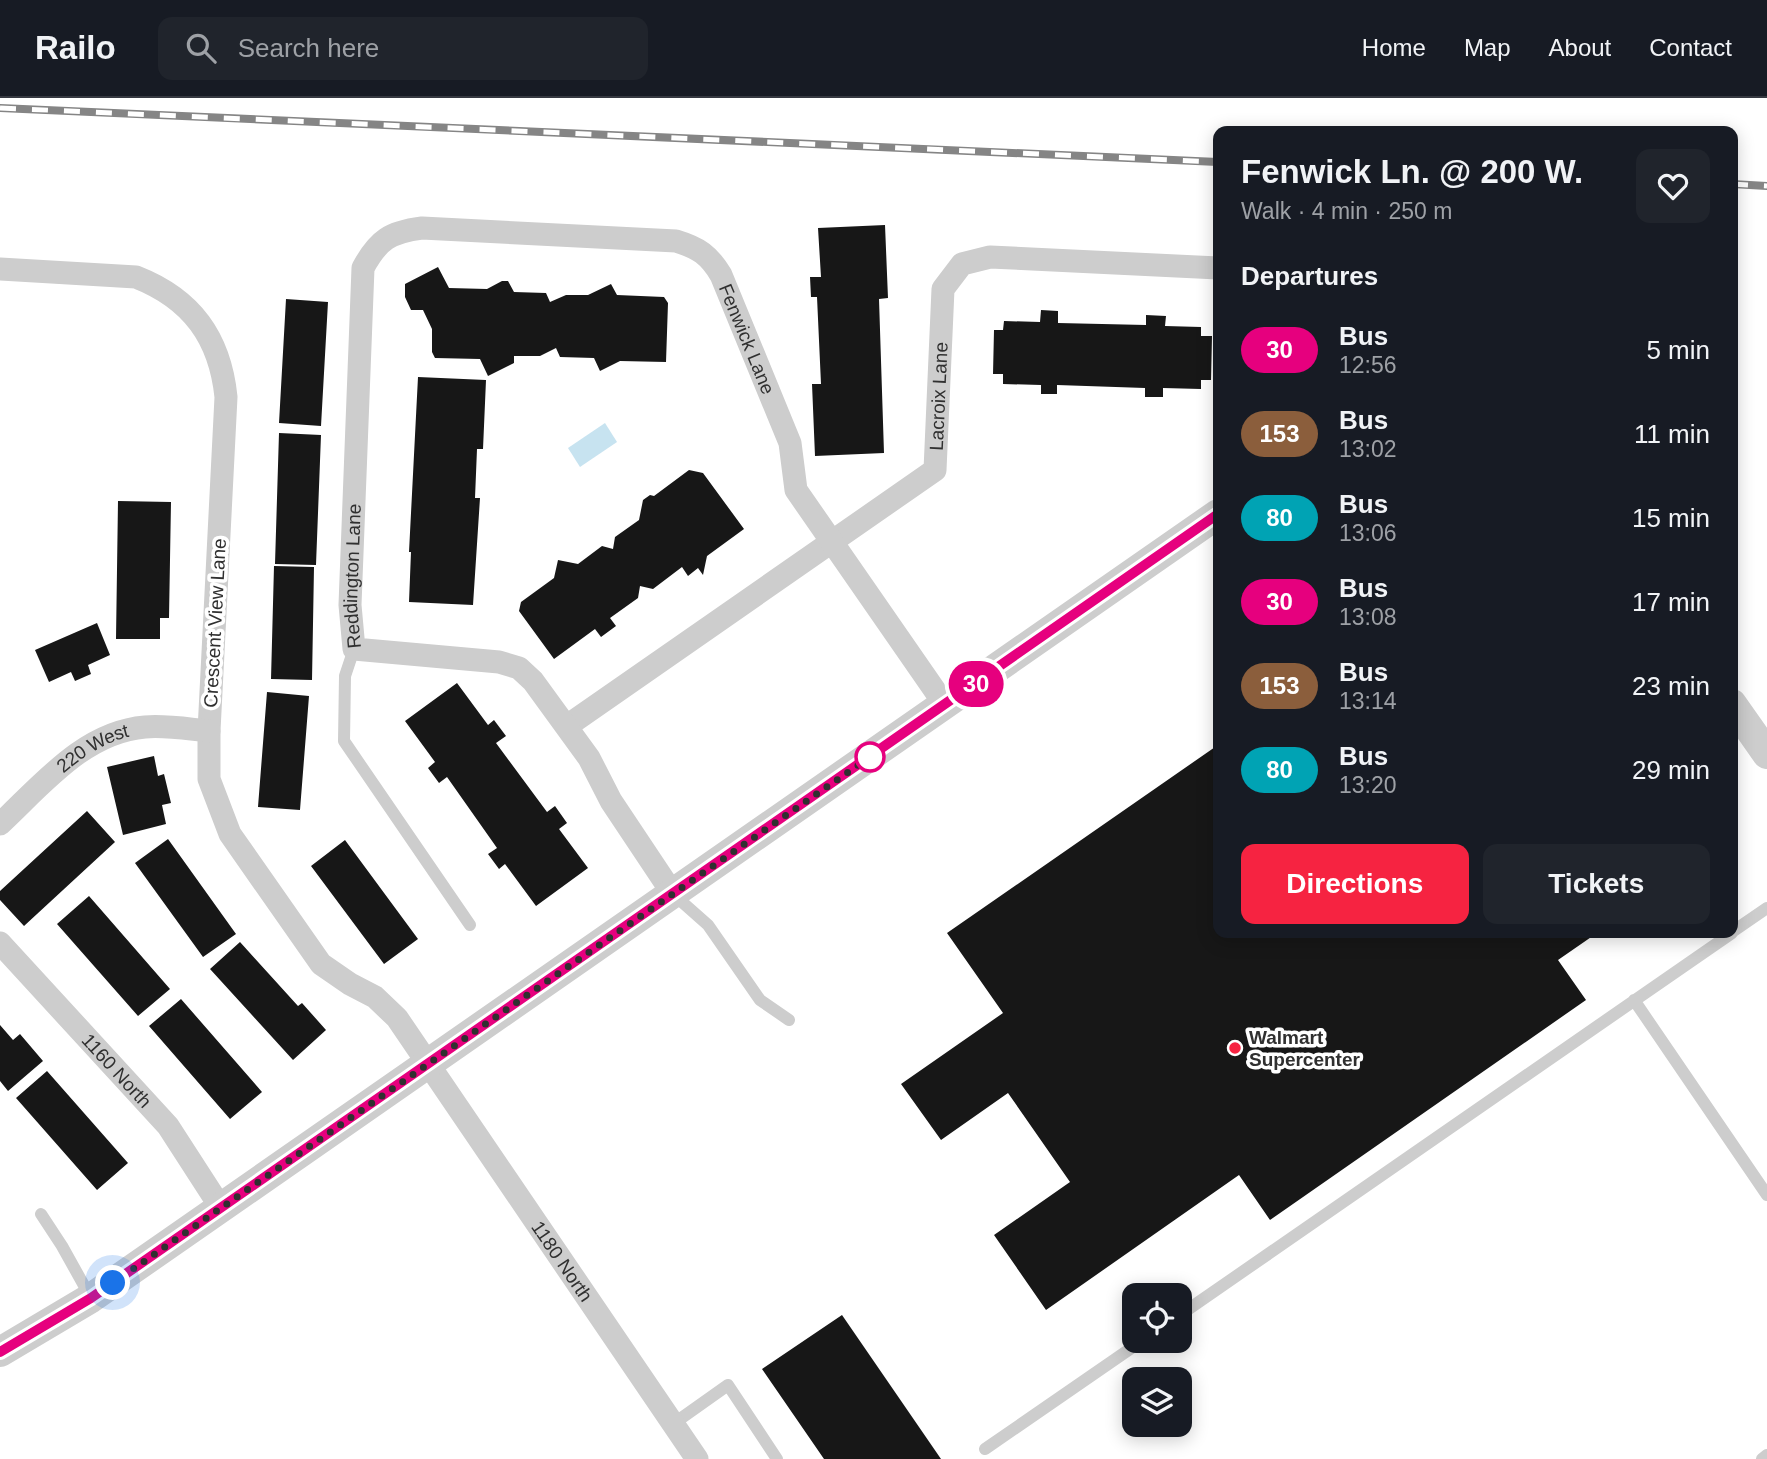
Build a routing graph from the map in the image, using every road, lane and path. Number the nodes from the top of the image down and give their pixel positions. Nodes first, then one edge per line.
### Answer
1 (386, 237) joint
2 (1213, 268) edge
3 (0, 269) edge
4 (1213, 517) edge
5 (831, 544) junction
6 (354, 649) junction
7 (945, 705) junction
8 (1738, 713) edge
9 (566, 726) junction
10 (209, 731) junction
11 (1767, 754) edge
12 (0, 824) edge
13 (673, 894) junction
14 (1767, 908) edge
15 (470, 925) dead end
16 (1738, 929) edge
17 (1725, 938) edge
18 (0, 943) edge
19 (1634, 1000) junction
20 (789, 1020) dead end
21 (426, 1063) junction
22 (1767, 1195) edge
23 (221, 1208) junction
24 (41, 1214) dead end
25 (91, 1298) junction
26 (1192, 1307) edge
27 (0, 1352) edge
28 (1124, 1353) edge
29 (673, 1423) junction
30 (985, 1449) dead end
31 (1767, 1455) edge
32 (697, 1459) edge
33 (777, 1459) edge
34 (1762, 1459) edge

1 - 5 street, Fenwick Lane
1 - 6 street, Reddington Lane
2 - 5 street, Lacroix Lane
3 - 10 street, Crescent View Lane
4 - 7 street
5 - 7 street, Fenwick Lane
5 - 9 street, Lacroix Lane
6 - 9 street, Reddington Lane
6 - 15 lane
7 - 13 street
8 - 11 street
9 - 13 street, Reddington Lane
10 - 12 street, 220 West
10 - 21 street, Crescent View Lane
13 - 20 lane
13 - 21 street
14 - 16 lane
17 - 19 lane
18 - 23 street, 1160 North
19 - 22 lane
19 - 26 lane
21 - 23 street
21 - 29 street, 1180 North
23 - 25 street
24 - 25 lane
25 - 27 street
28 - 30 lane
29 - 32 street, 1180 North
29 - 33 lane
31 - 34 lane

